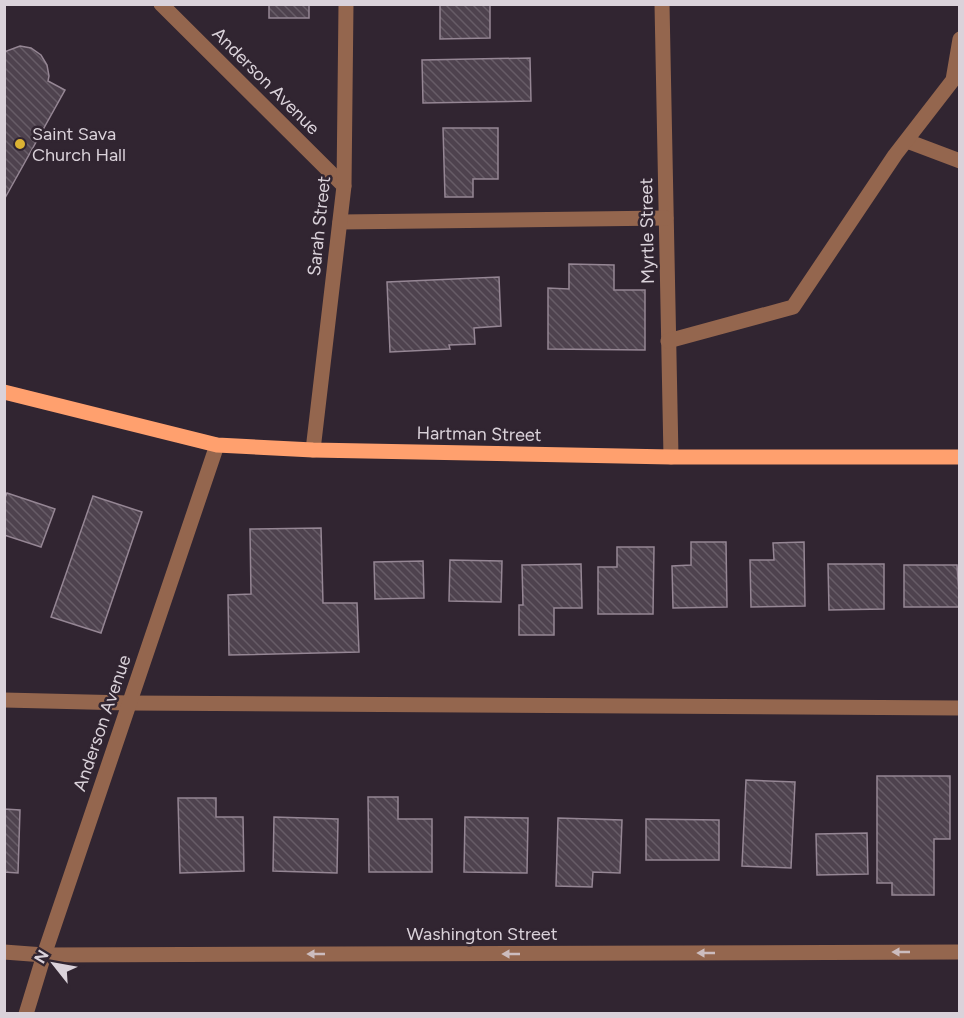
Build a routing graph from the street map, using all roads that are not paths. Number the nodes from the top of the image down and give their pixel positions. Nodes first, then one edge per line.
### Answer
1 (161, 4) edge
2 (346, 4) edge
3 (662, 4) edge
4 (960, 39) edge
5 (907, 141) junction
6 (960, 161) edge
7 (344, 186) junction
8 (666, 219) junction
9 (340, 222) junction
10 (668, 341) junction
11 (4, 392) edge
12 (217, 445) junction
13 (313, 450) junction
14 (670, 457) junction
15 (960, 457) edge
16 (4, 700) edge
17 (129, 703) junction
18 (960, 708) edge
19 (4, 952) edge
20 (960, 952) edge
21 (44, 955) junction
22 (26, 1014) edge

1 - 7 street, Anderson Avenue
2 - 7 street, Sarah Street
3 - 8 street, Myrtle Street
4 - 5 street
5 - 6 street
5 - 10 street
7 - 9 street, Sarah Street
8 - 9 street
8 - 10 street, Myrtle Street
9 - 13 street, Sarah Street
10 - 14 street, Myrtle Street
11 - 12 main road, Hartman Street
12 - 13 main road, Hartman Street
12 - 17 street, Anderson Avenue
13 - 14 main road, Hartman Street
14 - 15 main road, Hartman Street
16 - 17 street
17 - 18 street
17 - 21 street, Anderson Avenue
19 - 21 street, Washington Street
20 -> 21 street, Washington Street
21 - 22 street, Anderson Avenue

